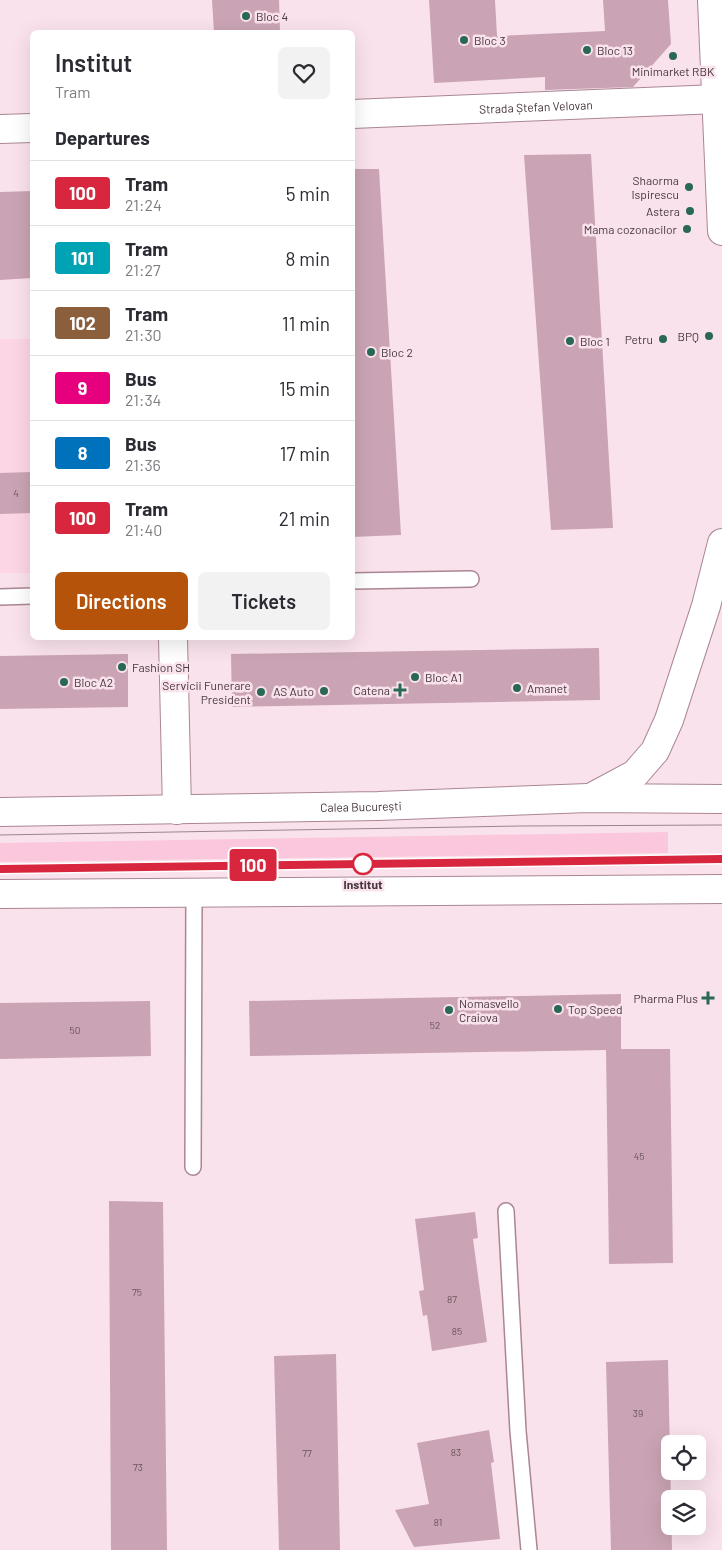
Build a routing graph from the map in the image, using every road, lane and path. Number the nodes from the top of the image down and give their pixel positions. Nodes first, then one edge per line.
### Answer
1 (712, 0) edge
2 (720, 99) edge
3 (355, 114) edge
4 (30, 128) edge
5 (0, 129) edge
6 (722, 232) edge
7 (722, 543) edge
8 (471, 578) dead end
9 (355, 581) edge
10 (30, 596) edge
11 (0, 597) edge
12 (173, 640) edge
13 (588, 798) junction
14 (722, 799) edge
15 (177, 810) junction
16 (0, 812) edge
17 (722, 889) edge
18 (194, 893) junction
19 (0, 894) edge
20 (193, 1167) dead end
21 (506, 1211) dead end
22 (528, 1550) edge

1 - 2 main road
2 - 3 main road, Strada Ștefan Velovan
2 - 6 main road
4 - 5 main road
7 - 13 main road
8 - 9 lane
10 - 11 lane
12 - 15 main road
13 - 14 main road, Calea București
13 - 15 main road, Calea București
15 - 16 main road, Calea București
17 - 18 main road
18 - 19 main road
18 - 20 lane
21 - 22 lane

